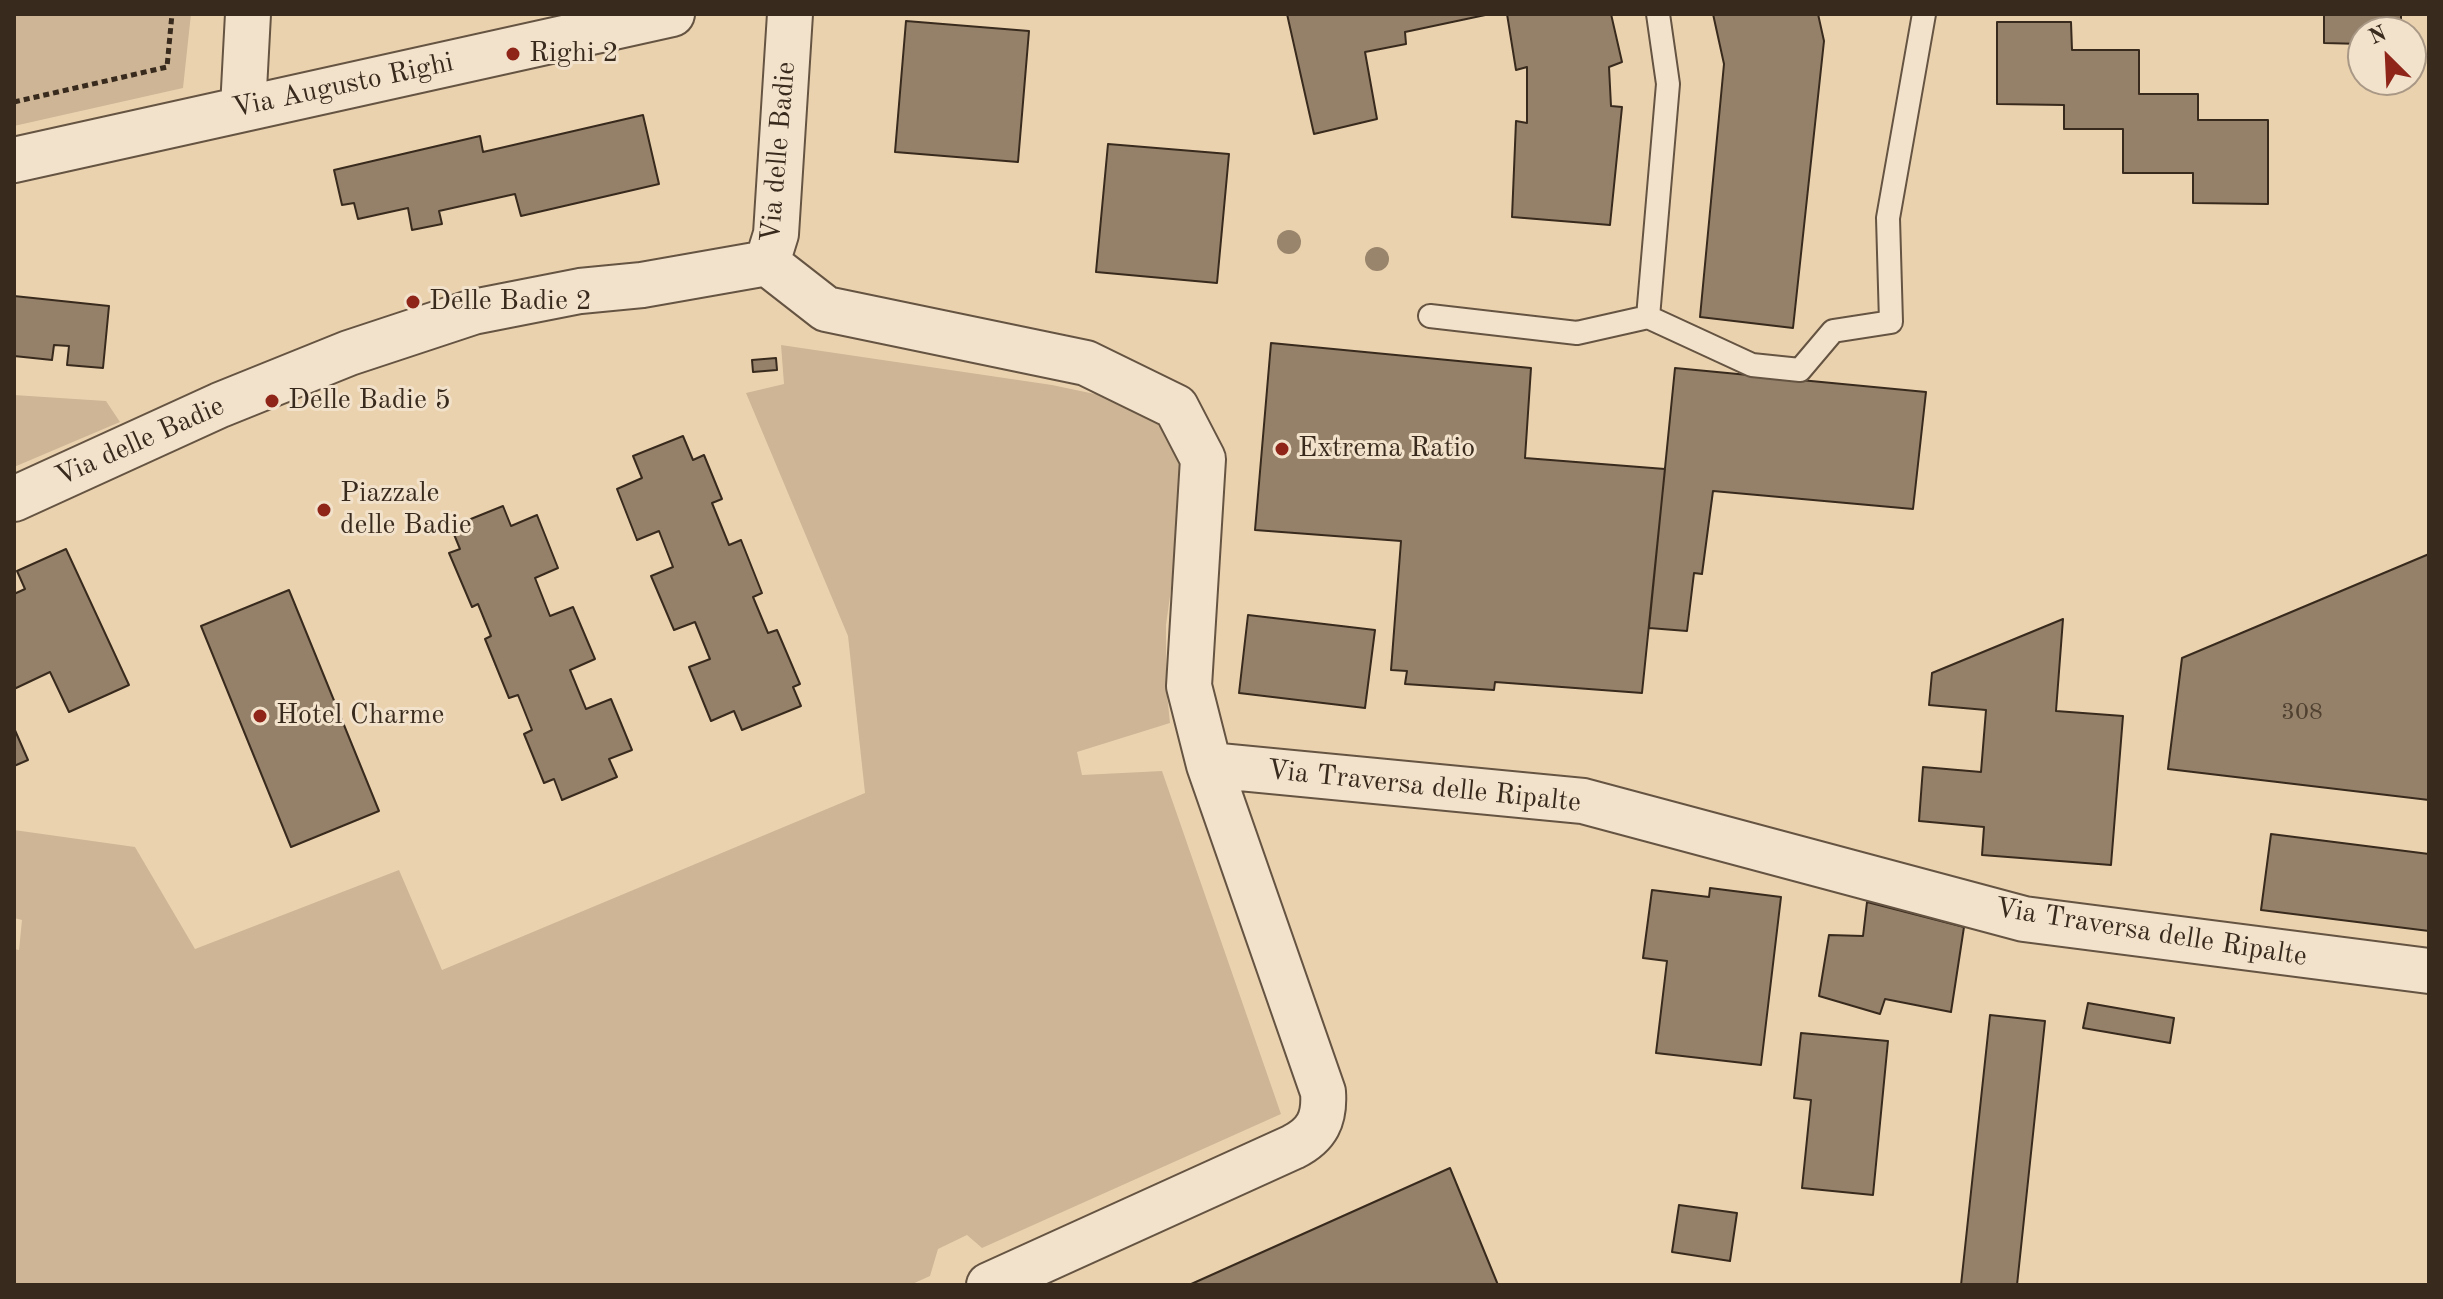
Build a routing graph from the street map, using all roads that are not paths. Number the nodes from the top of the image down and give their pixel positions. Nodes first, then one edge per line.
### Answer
1 (248, 14) edge
2 (672, 14) edge
3 (790, 14) edge
4 (1658, 14) edge
5 (1924, 14) edge
6 (243, 108) junction
7 (14, 160) edge
8 (767, 263) junction
9 (1430, 316) dead end
10 (1648, 317) junction
11 (14, 499) edge
12 (1209, 765) junction
13 (2429, 971) edge
14 (989, 1285) edge

1 - 6 street
2 - 6 street, Via Augusto Righi
3 - 8 street, Via delle Badie
4 - 10 lane
5 - 10 lane
6 - 7 street, Via Augusto Righi
8 - 11 street, Via delle Badie
8 - 12 street
9 - 10 lane
12 - 13 street, Via Traversa delle Ripalte
12 - 14 street

